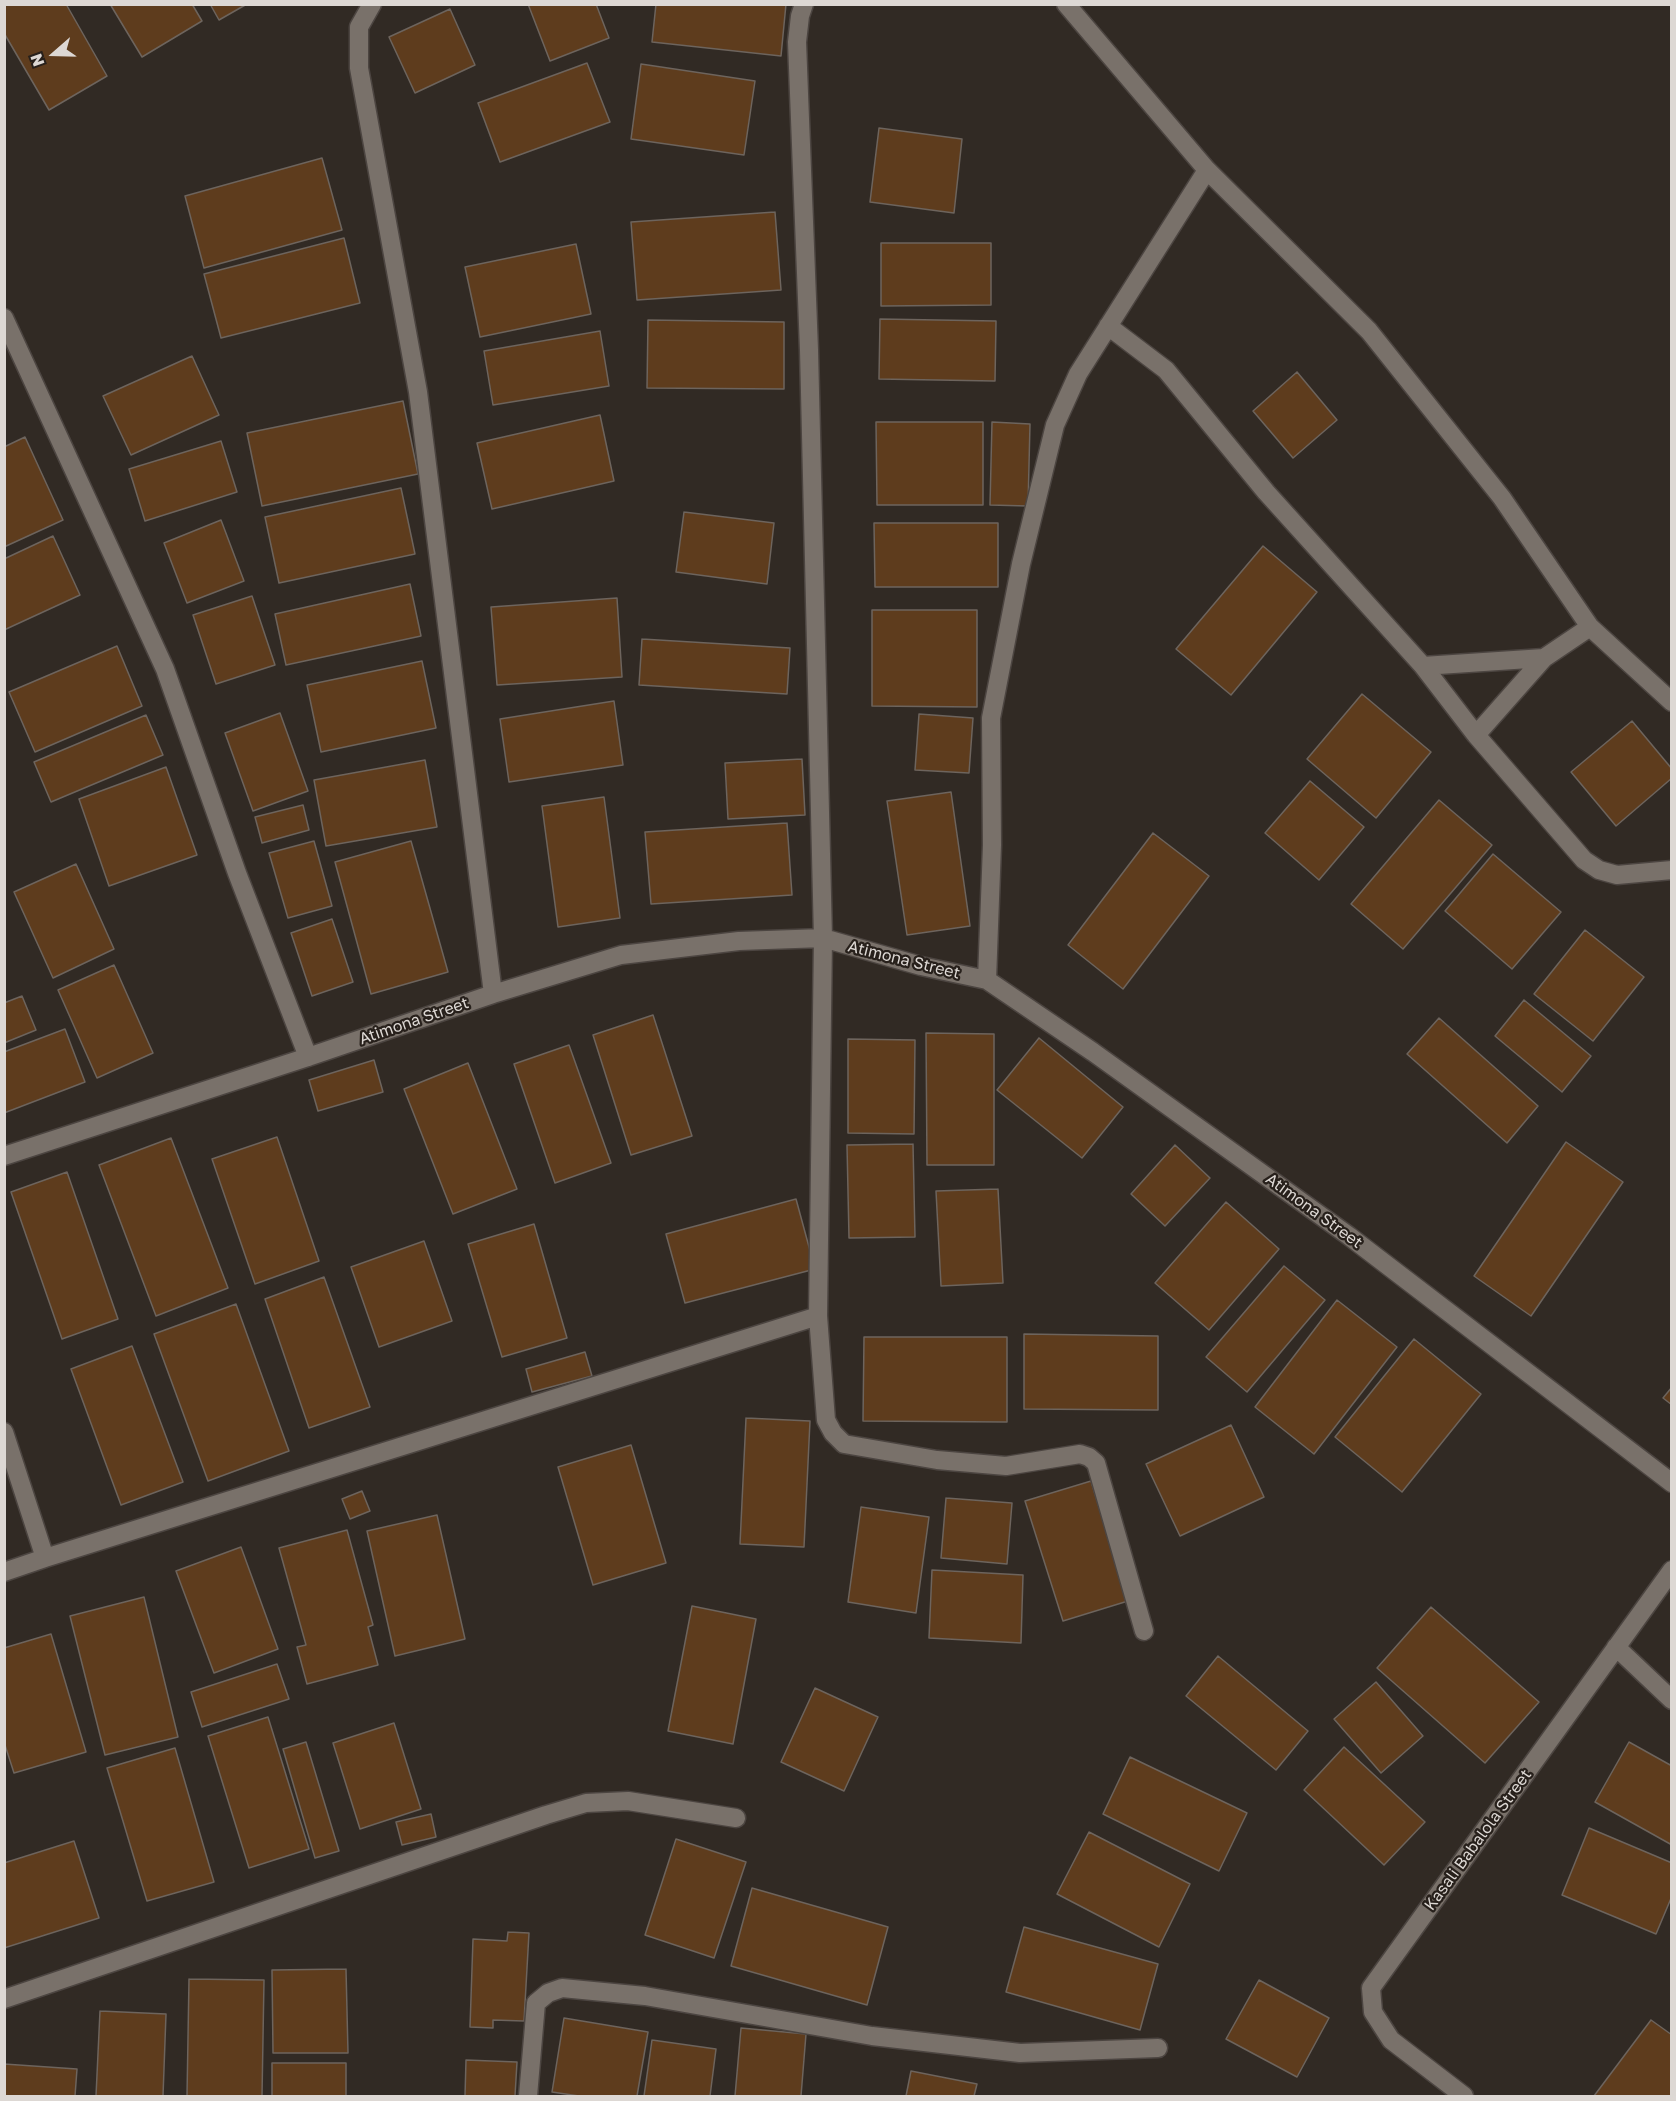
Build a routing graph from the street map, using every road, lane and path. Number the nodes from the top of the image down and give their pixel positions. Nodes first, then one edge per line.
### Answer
1 (372, 4) edge
2 (804, 4) edge
3 (1066, 4) edge
4 (1207, 170) junction
5 (4, 318) edge
6 (1108, 326) junction
7 (1590, 627) junction
8 (1544, 658) junction
9 (1424, 666) junction
10 (1671, 702) edge
11 (1476, 735) junction
12 (1671, 870) edge
13 (823, 938) junction
14 (987, 980) junction
15 (493, 994) junction
16 (308, 1057) junction
17 (4, 1156) edge
18 (818, 1316) junction
19 (4, 1432) edge
20 (1671, 1483) edge
21 (45, 1558) junction
22 (1671, 1570) edge
23 (4, 1572) edge
24 (1144, 1631) dead end
25 (1616, 1647) junction
26 (1671, 1700) edge
27 (736, 1818) dead end
28 (4, 1999) edge
29 (1158, 2048) dead end
30 (528, 2097) edge
31 (1464, 2097) edge

1 - 15 street
2 - 13 street
3 - 4 street
4 - 6 street
4 - 7 street
5 - 16 street
6 - 9 street
6 - 14 street
7 - 8 street
7 - 10 street
8 - 9 street
8 - 11 street
9 - 11 street
11 - 12 street
13 - 14 street, Atimona Street
13 - 15 street, Atimona Street
13 - 18 street
14 - 20 street, Atimona Street
15 - 16 street, Atimona Street
16 - 17 street, Atimona Street
18 - 21 street
18 - 24 street
19 - 21 street
21 - 23 street
22 - 25 street, Kasali Babalola Street
25 - 26 street
25 - 31 street, Kasali Babalola Street
27 - 28 street
29 - 30 street

